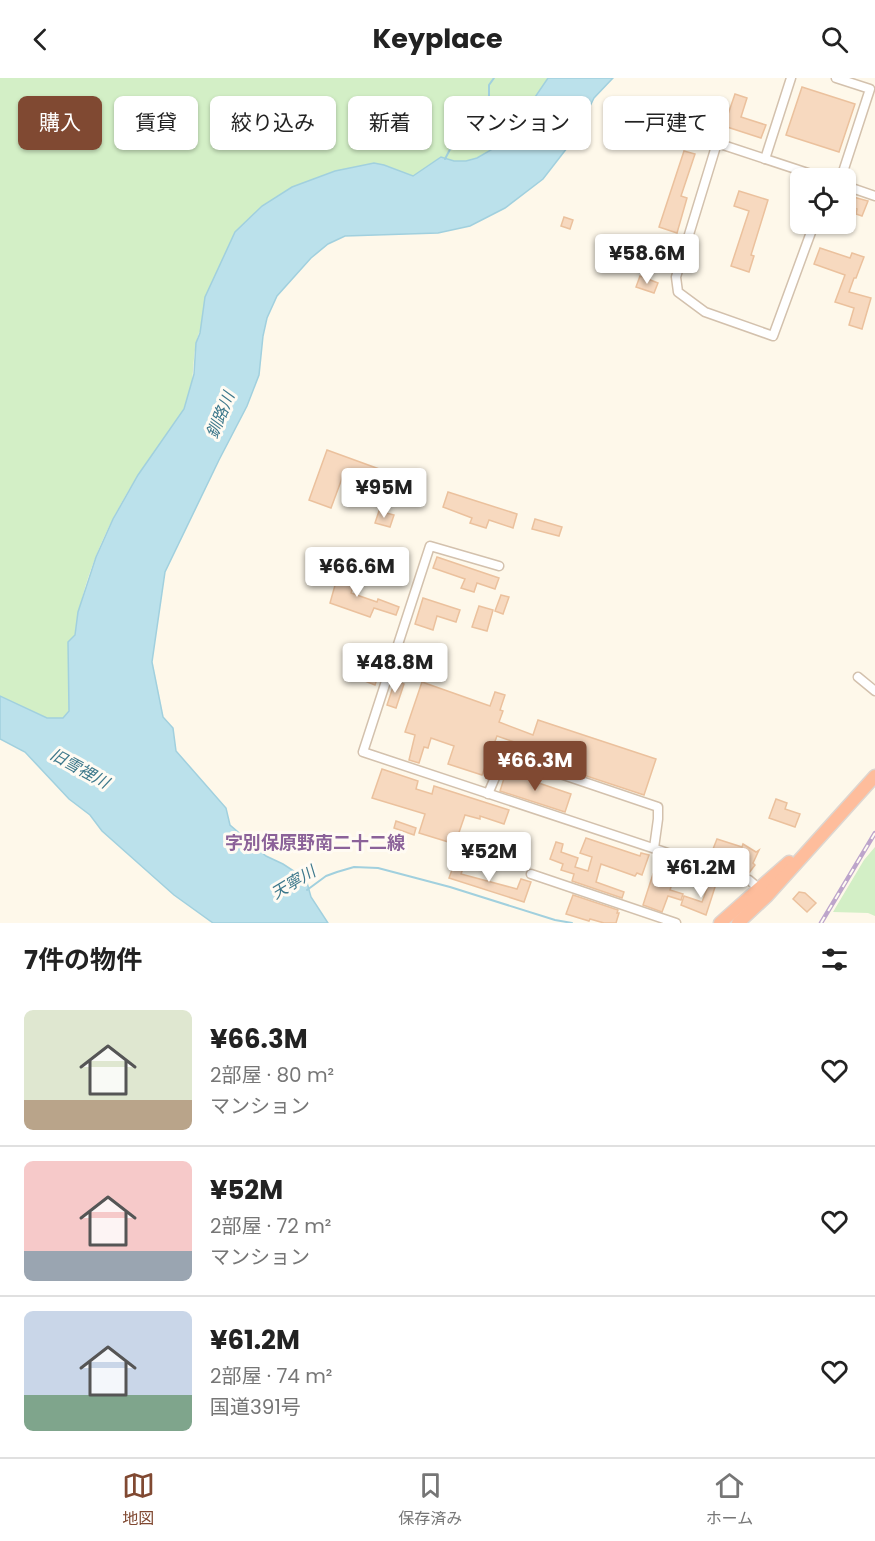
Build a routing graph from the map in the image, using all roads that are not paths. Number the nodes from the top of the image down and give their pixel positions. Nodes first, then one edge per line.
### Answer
1 (791, 78) edge
2 (836, 78) edge
3 (858, 81) edge
4 (765, 159) junction
5 (792, 168) edge
6 (844, 168) edge
7 (856, 189) edge
8 (875, 196) edge
9 (810, 234) edge
10 (499, 567) dead end
11 (858, 677) dead end
12 (875, 691) edge
13 (875, 776) edge
14 (488, 794) junction
15 (654, 848) junction
16 (531, 874) dead end
17 (763, 892) junction
18 (676, 923) edge
19 (720, 923) edge
20 (738, 923) edge

1 - 4 street
2 - 3 street
3 - 6 street
4 - 5 street
4 - 9 street
7 - 8 street
10 - 14 street
11 - 12 street
13 - 17 highway
14 - 15 street
14 - 15 street
15 - 17 street
16 - 18 street
17 - 19 highway
17 - 20 highway

